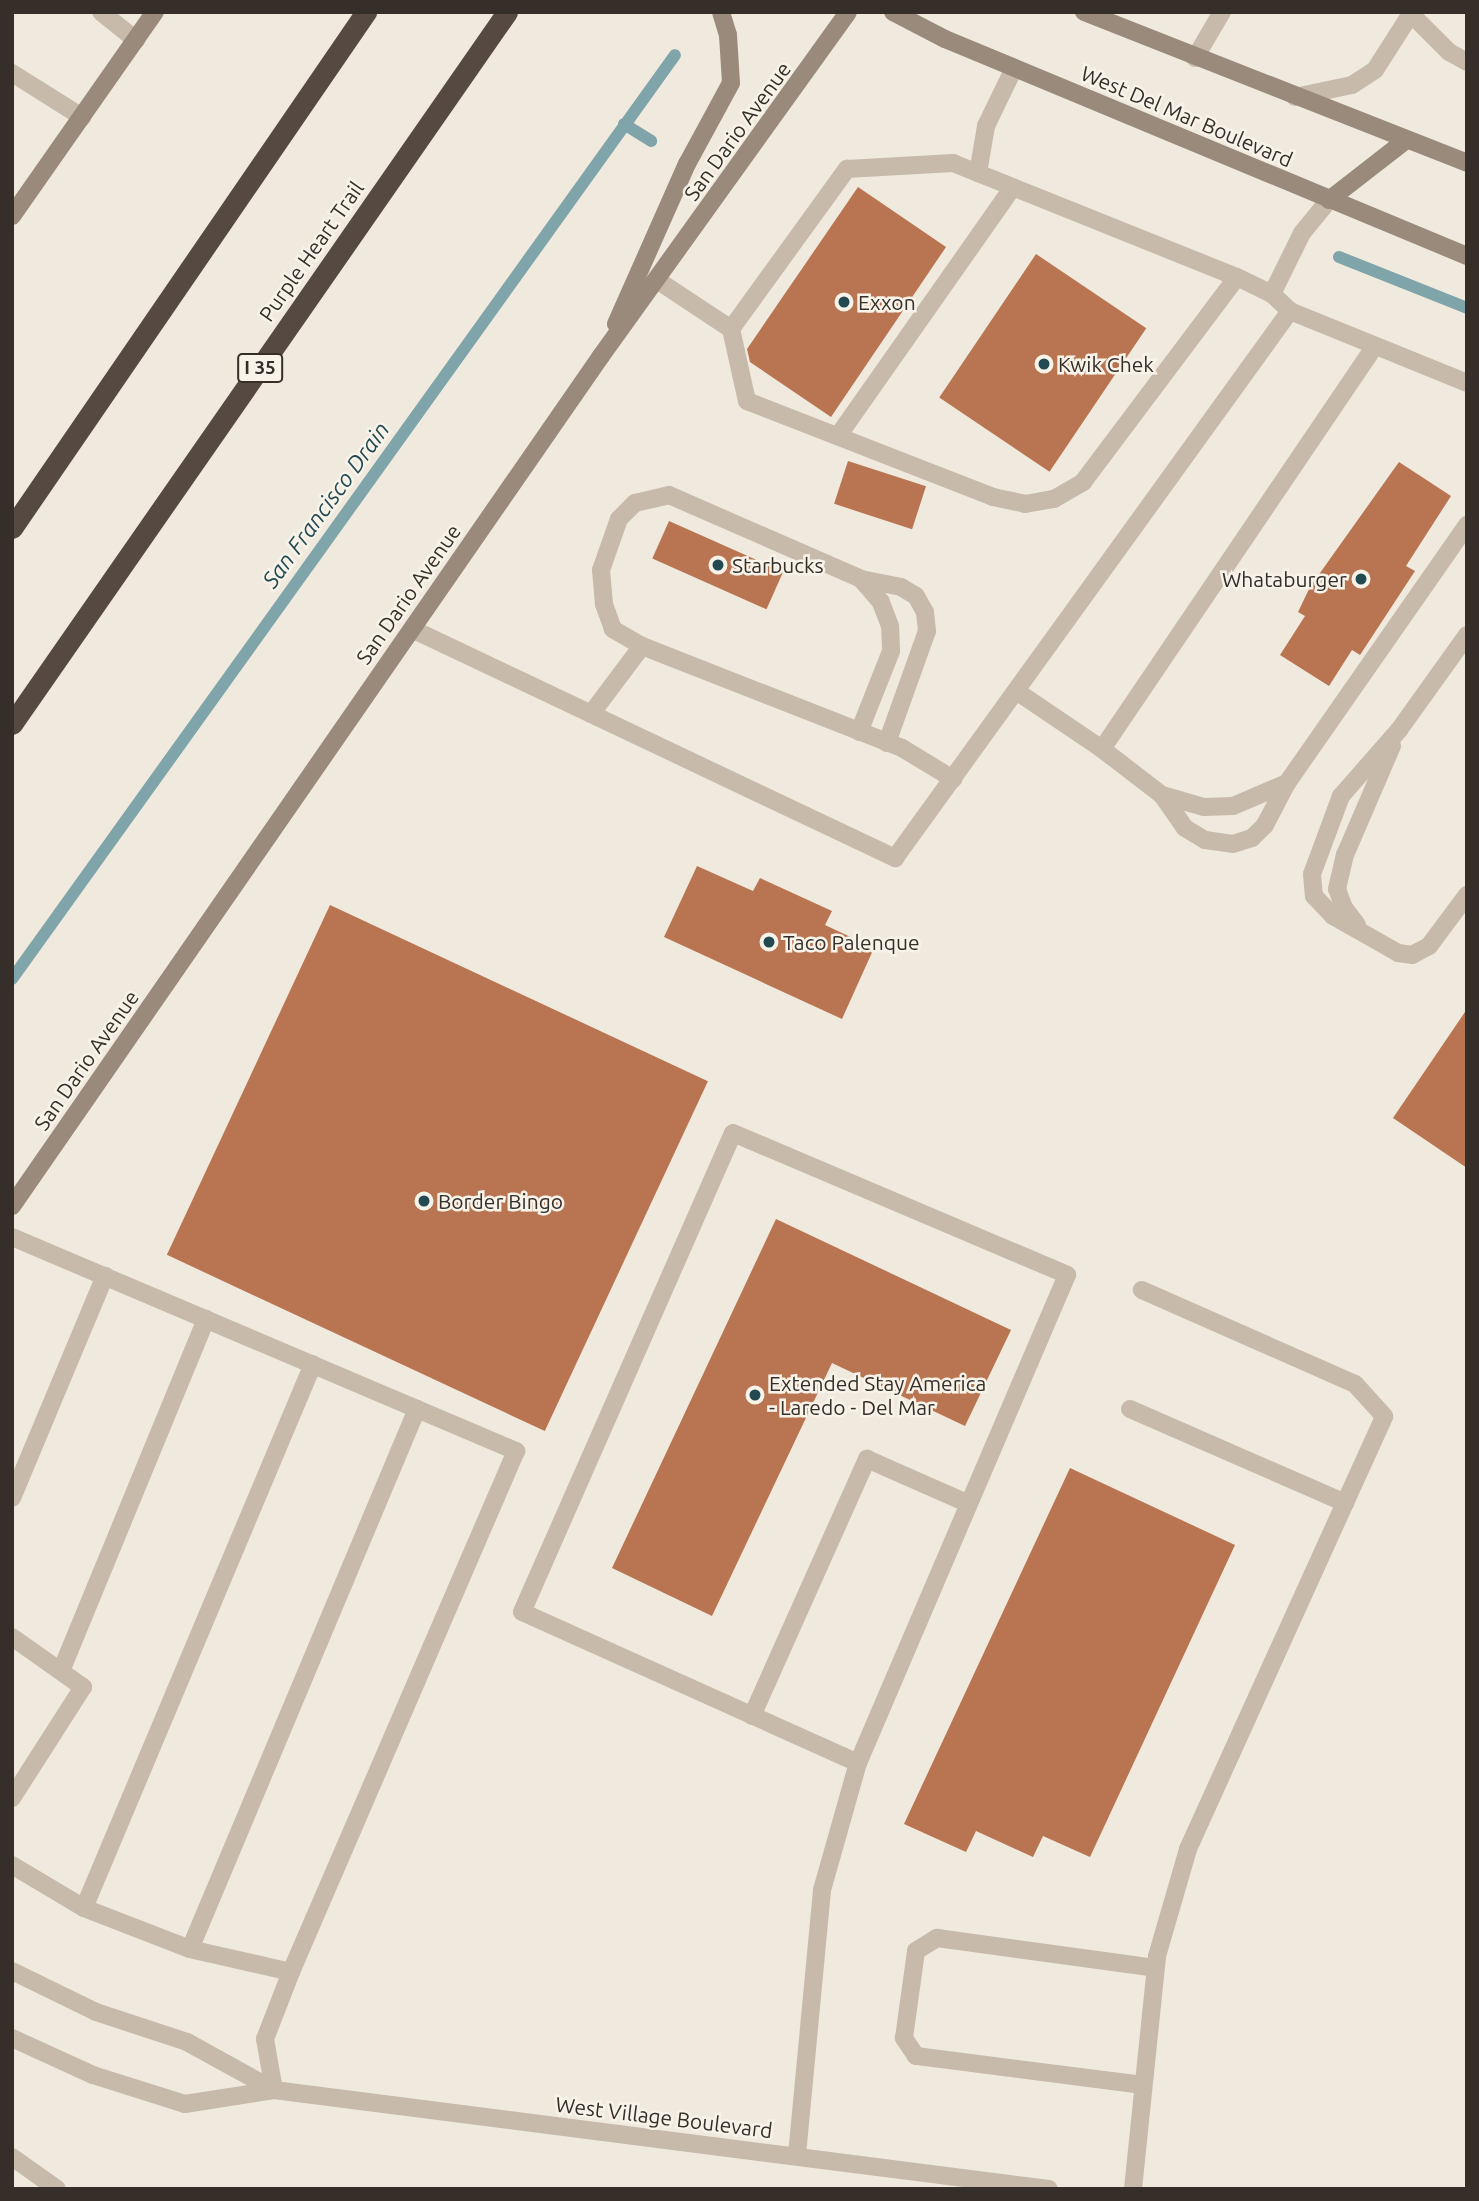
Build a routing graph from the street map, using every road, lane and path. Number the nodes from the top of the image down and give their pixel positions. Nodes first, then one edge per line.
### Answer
1 (101, 12) edge
2 (158, 12) edge
3 (366, 12) edge
4 (507, 12) edge
5 (720, 12) edge
6 (848, 12) edge
7 (893, 12) edge
8 (1084, 12) edge
9 (1222, 12) edge
10 (1412, 13) edge
11 (136, 40) junction
12 (1195, 58) junction
13 (1467, 62) edge
14 (1014, 68) junction
15 (12, 73) edge
16 (1295, 97) junction
17 (82, 117) junction
18 (1406, 140) junction
19 (1467, 163) edge
20 (978, 173) junction
21 (1013, 187) junction
22 (1329, 200) junction
23 (12, 216) edge
24 (1467, 256) edge
25 (1237, 277) junction
26 (657, 280) junction
27 (1272, 294) junction
28 (1290, 311) junction
29 (731, 328) junction
30 (1375, 346) junction
31 (601, 356) junction
32 (1467, 383) edge
33 (838, 436) junction
34 (1467, 525) edge
35 (12, 528) edge
36 (861, 579) junction
37 (412, 629) junction
38 (1467, 635) edge
39 (642, 646) junction
40 (1016, 691) junction
41 (591, 714) junction
42 (12, 724) edge
43 (1399, 730) junction
44 (859, 732) junction
45 (887, 743) junction
46 (1102, 749) junction
47 (953, 779) junction
48 (1287, 783) junction
49 (1162, 795) junction
50 (1467, 895) edge
51 (1365, 935) junction
52 (12, 1206) edge
53 (12, 1237) edge
54 (105, 1276) junction
55 (1142, 1290) dead end
56 (206, 1319) junction
57 (313, 1364) junction
58 (416, 1409) junction
59 (1130, 1409) dead end
60 (12, 1498) edge
61 (1345, 1503) junction
62 (969, 1504) junction
63 (12, 1637) edge
64 (61, 1671) junction
65 (752, 1716) junction
66 (858, 1763) junction
67 (12, 1798) edge
68 (12, 1865) edge
69 (84, 1908) junction
70 (190, 1949) junction
71 (1156, 1968) junction
72 (12, 1971) edge
73 (291, 1972) junction
74 (12, 2038) edge
75 (1143, 2085) junction
76 (274, 2090) junction
77 (797, 2155) junction
78 (12, 2157) edge
79 (57, 2189) edge
80 (1049, 2189) edge
81 (1133, 2189) edge

1 - 11 street
2 - 11 main road
3 - 35 highway
4 - 42 highway, Purple Heart Trail / I 35
5 - 31 main road
6 - 26 main road, San Dario Avenue
7 - 14 main road, West Del Mar Boulevard
8 - 12 main road
9 - 12 street
10 - 13 street
10 - 16 street
11 - 17 main road
12 - 16 main road
14 - 20 street
14 - 22 main road, West Del Mar Boulevard
15 - 17 street
16 - 18 main road
17 - 23 main road
18 - 19 main road
18 - 22 main road
20 - 21 street
20 - 29 street
21 - 25 street
21 - 33 street
22 - 24 main road, West Del Mar Boulevard
22 - 27 street
25 - 27 street
25 - 33 street
26 - 29 street
26 - 31 main road, San Dario Avenue
27 - 28 street
28 - 30 street
28 - 40 street
29 - 33 street
30 - 32 street
30 - 46 street
31 - 37 main road, San Dario Avenue
34 - 48 street
36 - 39 street
36 - 44 street
36 - 45 street
37 - 41 street
37 - 52 main road, San Dario Avenue
38 - 43 street
39 - 41 street
39 - 44 street
40 - 46 street
40 - 47 street
41 - 47 street
43 - 51 street
43 - 51 street
44 - 45 street
45 - 47 street
46 - 49 street
48 - 49 street
48 - 49 street
50 - 51 street
53 - 54 street
54 - 56 street
54 - 60 street
55 - 61 street
56 - 57 street
56 - 64 street
57 - 58 street
57 - 69 street
58 - 70 street
58 - 73 street
59 - 61 street
61 - 71 street
62 - 65 street
62 - 65 street
62 - 66 street
63 - 64 street
64 - 67 street
65 - 66 street
66 - 77 street
68 - 69 street
69 - 70 street
70 - 73 street
71 - 75 street
71 - 75 street
72 - 76 street, West Village Boulevard
73 - 76 street
74 - 76 street, West Village Boulevard
75 - 81 street
76 - 77 street, West Village Boulevard
77 - 80 street, West Village Boulevard
78 - 79 street

